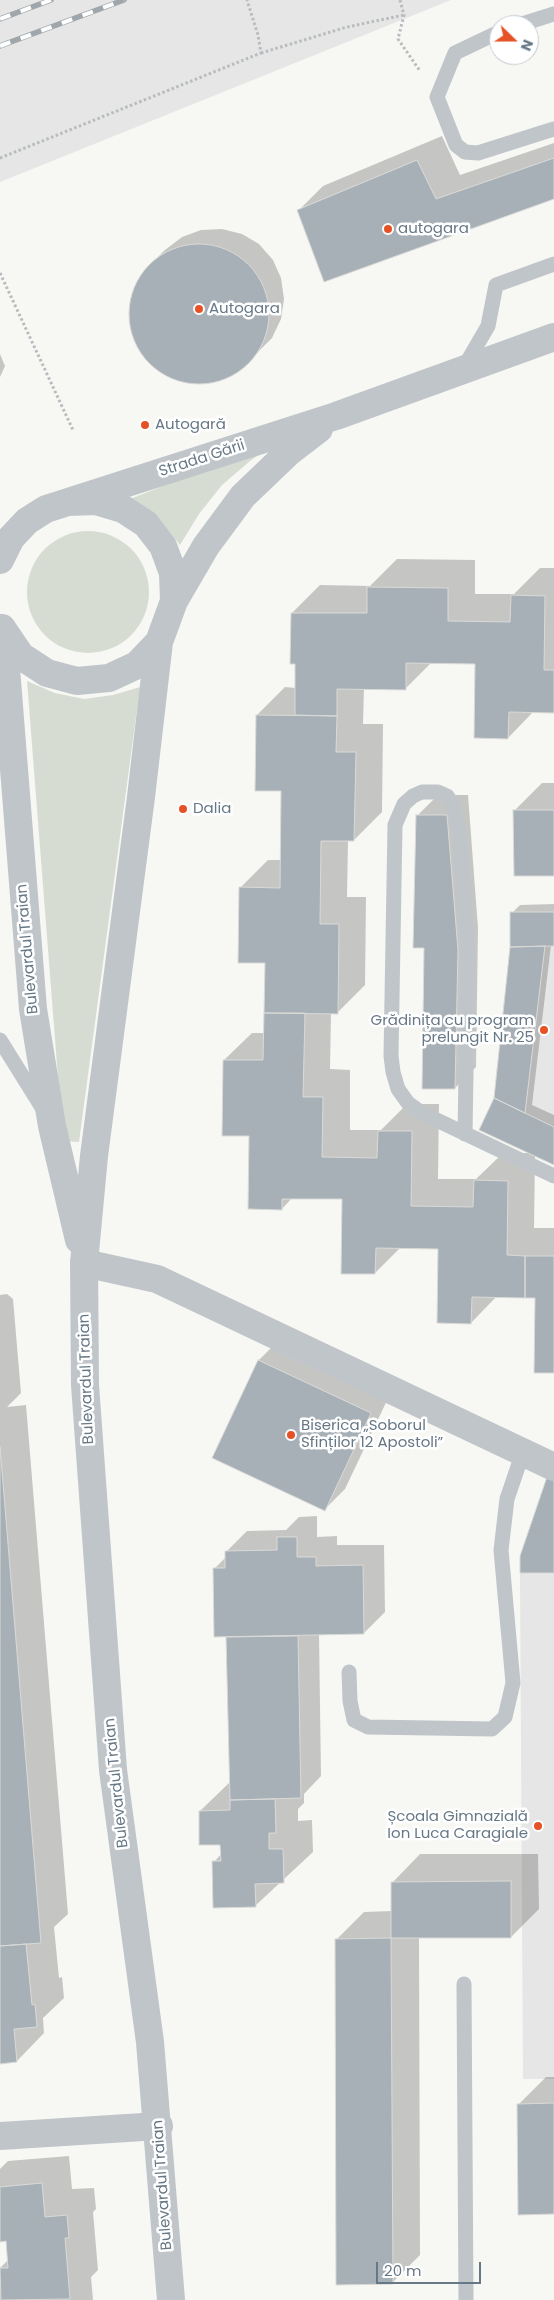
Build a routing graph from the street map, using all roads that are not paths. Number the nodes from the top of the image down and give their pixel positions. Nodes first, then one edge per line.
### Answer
1 (554, 14) edge
2 (539, 19) edge
3 (489, 37) edge
4 (554, 129) edge
5 (554, 264) edge
6 (554, 337) edge
7 (462, 370) junction
8 (336, 416) junction
9 (68, 502) junction
10 (0, 559) edge
11 (174, 600) junction
12 (1, 624) edge
13 (159, 642) junction
14 (0, 1040) edge
15 (52, 1126) junction
16 (465, 1134) junction
17 (554, 1176) edge
18 (84, 1264) junction
19 (522, 1452) junction
20 (554, 1467) edge
21 (349, 1672) dead end
22 (464, 1984) dead end
23 (159, 2126) junction
24 (0, 2136) edge
25 (172, 2300) edge
26 (466, 2300) edge

1 - 2 lane
3 - 4 lane
5 - 7 lane
6 - 7 street, Strada Gării
7 - 8 street, Strada Gării
8 - 9 street, Strada Gării
8 - 11 street, Strada Gării
9 - 10 street, Strada Gării
9 - 11 street
11 - 13 street
12 - 13 street
12 - 15 street, Bulevardul Traian
13 - 18 street, Bulevardul Traian
14 - 15 lane
15 - 18 street, Bulevardul Traian
16 - 16 lane
16 - 17 lane
18 - 19 street
18 - 23 street, Bulevardul Traian
19 - 20 street
19 - 21 lane
22 - 26 lane
23 - 24 street
23 - 25 street, Bulevardul Traian

